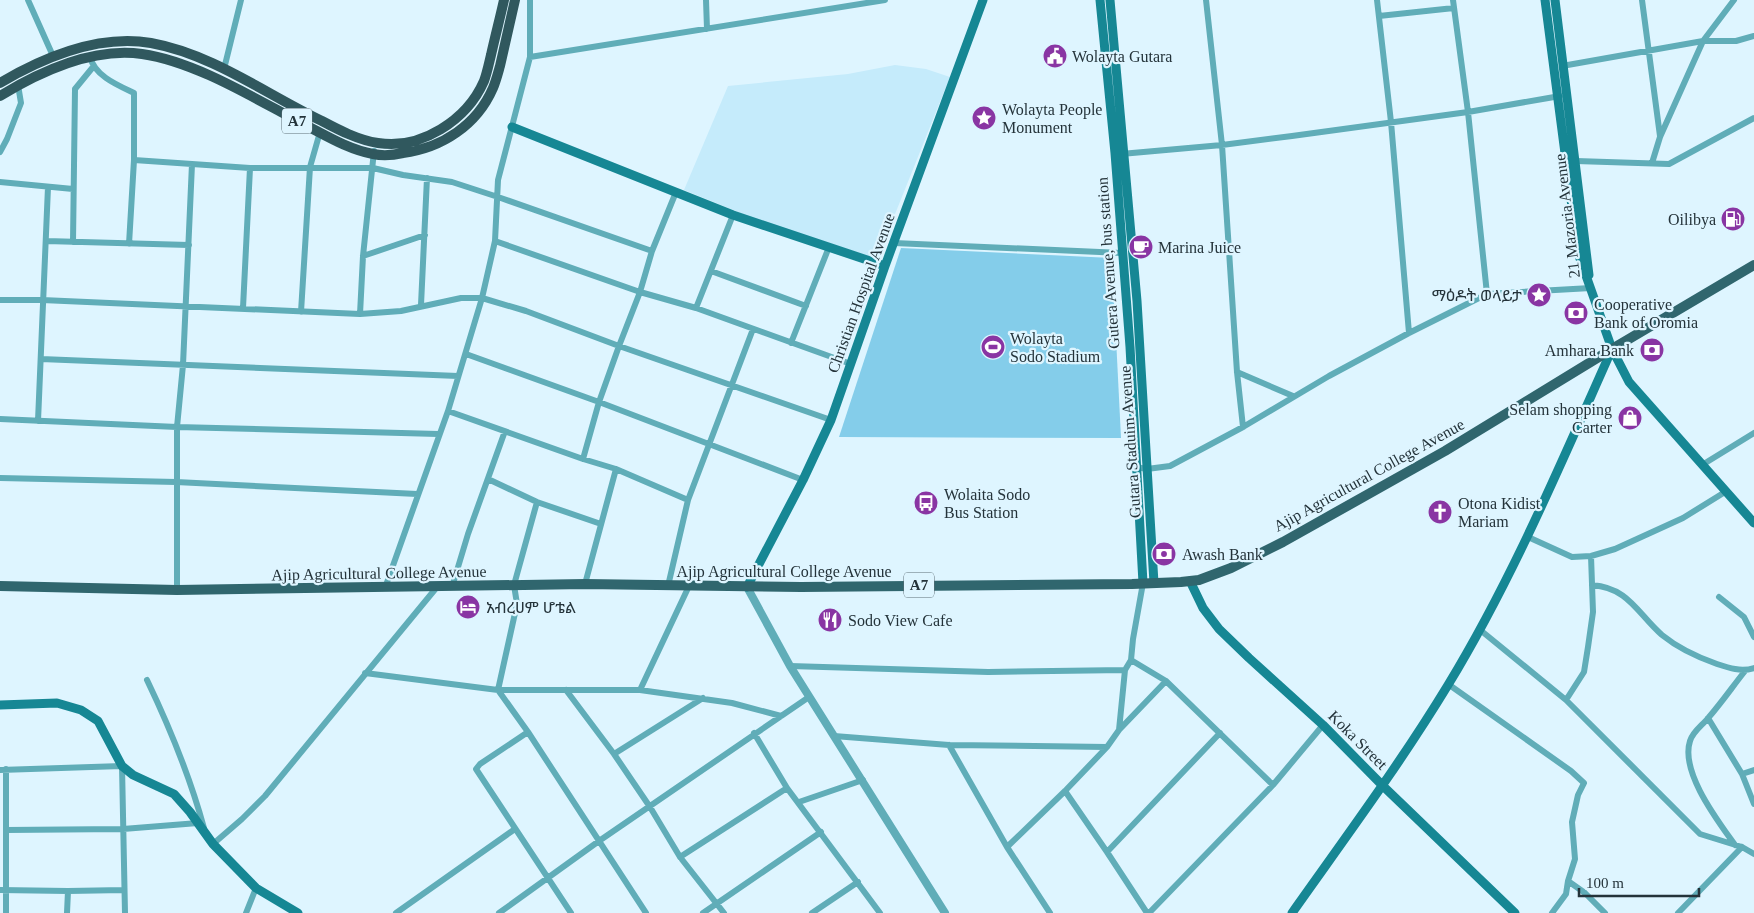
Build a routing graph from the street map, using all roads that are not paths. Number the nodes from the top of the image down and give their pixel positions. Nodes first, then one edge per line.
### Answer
1 (28, 0) edge
2 (241, 0) edge
3 (504, 0) edge
4 (515, 0) edge
5 (530, 0) edge
6 (706, 0) edge
7 (885, 0) edge
8 (983, 0) edge
9 (1100, 0) edge
10 (1110, 0) edge
11 (1206, 0) edge
12 (1378, 0) edge
13 (1453, 0) edge
14 (1545, 0) edge
15 (1555, 0) edge
16 (1642, 0) edge
17 (1734, 0) edge
18 (1454, 8) junction
19 (1379, 16) junction
20 (707, 29) junction
21 (1754, 36) edge
22 (1703, 41) junction
23 (1648, 51) junction
24 (53, 56) junction
25 (530, 57) junction
26 (92, 62) junction
27 (1562, 66) junction
28 (224, 69) junction
29 (0, 82) edge
30 (18, 85) junction
31 (1562, 95) junction
32 (0, 96) edge
33 (1468, 112) junction
34 (1754, 119) edge
35 (1391, 122) junction
36 (512, 127) junction
37 (320, 132) junction
38 (1660, 137) junction
39 (376, 143) junction
40 (1222, 145) junction
41 (0, 152) edge
42 (1120, 153) junction
43 (374, 154) junction
44 (134, 160) junction
45 (1576, 161) junction
46 (1652, 163) junction
47 (192, 164) junction
48 (310, 167) junction
49 (250, 168) junction
50 (373, 168) junction
51 (427, 178) junction
52 (0, 182) edge
53 (48, 187) junction
54 (73, 189) junction
55 (676, 192) junction
56 (498, 196) junction
57 (733, 215) junction
58 (425, 235) junction
59 (495, 241) junction
60 (46, 242) junction
61 (73, 242) junction
62 (894, 243) junction
63 (128, 244) junction
64 (189, 245) junction
65 (830, 247) junction
66 (652, 251) junction
67 (1122, 252) junction
68 (363, 256) junction
69 (1754, 265) edge
70 (885, 266) junction
71 (711, 271) junction
72 (1591, 288) junction
73 (640, 292) junction
74 (1487, 294) junction
75 (482, 298) junction
76 (0, 300) edge
77 (42, 300) junction
78 (421, 305) junction
79 (186, 306) junction
80 (806, 306) junction
81 (243, 308) junction
82 (696, 308) junction
83 (301, 312) junction
84 (360, 314) junction
85 (753, 329) junction
86 (1409, 333) junction
87 (791, 343) junction
88 (618, 346) junction
89 (1612, 349) junction
90 (466, 354) junction
91 (41, 359) junction
92 (851, 364) junction
93 (183, 366) junction
94 (1237, 372) junction
95 (458, 376) junction
96 (731, 384) junction
97 (1293, 396) junction
98 (599, 402) junction
99 (448, 411) junction
100 (0, 419) edge
101 (831, 420) junction
102 (38, 421) junction
103 (178, 427) junction
104 (1243, 427) junction
105 (504, 431) junction
106 (1754, 433) edge
107 (438, 434) junction
108 (709, 444) junction
109 (583, 460) junction
110 (1702, 465) junction
111 (1136, 467) junction
112 (616, 469) junction
113 (1147, 469) junction
114 (0, 478) edge
115 (488, 479) junction
116 (804, 480) junction
117 (176, 482) junction
118 (1725, 492) junction
119 (418, 494) junction
120 (688, 500) junction
121 (537, 502) junction
122 (1754, 523) edge
123 (601, 524) junction
124 (1528, 537) junction
125 (1591, 556) junction
126 (1190, 581) junction
127 (1143, 583) junction
128 (1154, 583) junction
129 (585, 584) junction
130 (514, 585) junction
131 (1592, 585) junction
132 (0, 586) edge
133 (668, 586) junction
134 (689, 586) junction
135 (747, 586) junction
136 (437, 587) junction
137 (452, 587) junction
138 (385, 588) junction
139 (177, 590) junction
140 (1719, 597) dead end
141 (1479, 629) junction
142 (1754, 637) edge
143 (1131, 660) junction
144 (790, 666) junction
145 (1754, 668) edge
146 (1125, 670) junction
147 (1745, 671) junction
148 (365, 673) junction
149 (147, 680) dead end
150 (1166, 681) junction
151 (1448, 684) junction
152 (498, 690) junction
153 (566, 690) junction
154 (640, 690) junction
155 (809, 697) junction
156 (703, 698) junction
157 (1566, 700) junction
158 (0, 704) edge
159 (781, 716) junction
160 (1708, 718) junction
161 (1323, 725) junction
162 (1119, 730) junction
163 (528, 732) junction
164 (754, 733) junction
165 (1220, 733) junction
166 (834, 736) junction
167 (949, 745) junction
168 (1107, 747) junction
169 (614, 754) junction
170 (122, 766) junction
171 (3, 770) edge
172 (1754, 770) edge
173 (1742, 774) junction
174 (862, 780) junction
175 (1273, 784) junction
176 (1383, 786) junction
177 (787, 788) junction
178 (1065, 791) junction
179 (799, 802) junction
180 (1754, 804) edge
181 (650, 807) junction
182 (198, 823) junction
183 (123, 829) junction
184 (515, 829) junction
185 (6, 830) junction
186 (821, 832) junction
187 (206, 834) junction
188 (599, 841) junction
189 (213, 844) junction
190 (1739, 846) junction
191 (1007, 847) junction
192 (1107, 852) junction
193 (1754, 854) edge
194 (680, 857) junction
195 (549, 879) junction
196 (1568, 881) junction
197 (858, 882) junction
198 (256, 888) junction
199 (3, 890) edge
200 (124, 890) junction
201 (68, 891) junction
202 (717, 903) junction
203 (6, 913) edge
204 (67, 913) edge
205 (125, 913) edge
206 (246, 913) edge
207 (298, 913) edge
208 (396, 913) edge
209 (499, 913) edge
210 (571, 913) edge
211 (646, 913) edge
212 (703, 913) edge
213 (724, 913) edge
214 (812, 913) edge
215 (880, 913) edge
216 (945, 913) edge
217 (1050, 913) edge
218 (1148, 913) edge
219 (1292, 913) edge
220 (1515, 913) edge
221 (1552, 913) edge
222 (1605, 913) edge
223 (1678, 913) edge

1 - 24 street
2 - 28 street
3 - 39 highway, A7
4 - 43 highway, A7
5 - 25 street
6 - 20 street
7 - 20 street
8 - 62 main road, Christian Hospital Avenue
9 - 42 main road, Gutera Avenue, bus station
10 - 42 main road, Gutara Staduim Avenue
11 - 40 street
12 - 19 street
13 - 18 street
14 - 31 main road, 21 Mazoria Avenue
15 - 27 main road, 21 Mazoria Avenue
16 - 23 street
17 - 22 street
18 - 19 street
18 - 33 street
19 - 35 street
20 - 25 street
21 - 22 street
22 - 23 street
22 - 38 street
23 - 27 street
23 - 38 street
24 - 28 highway, A7
24 - 29 highway, A7
25 - 36 street
26 - 30 highway, A7
26 - 37 highway, A7
26 - 44 street
26 - 54 street
27 - 31 main road, 21 Mazoria Avenue
28 - 39 highway, A7
30 - 32 highway, A7
30 - 41 street
31 - 33 street
31 - 45 main road, 21 Mazoria Avenue
31 - 72 main road, 21 Mazoria Avenue
33 - 35 street
33 - 74 street
34 - 46 street
35 - 40 street
35 - 86 street
36 - 55 main road
36 - 56 street
37 - 43 highway, A7
37 - 48 street
38 - 46 street
39 - 43 street
40 - 42 street
40 - 94 street
42 - 67 main road, Gutera Avenue, bus station
42 - 113 main road, Gutara Staduim Avenue
43 - 50 street
44 - 47 street
44 - 63 street
45 - 46 street
45 - 72 main road, 21 Mazoria Avenue
47 - 49 street
47 - 64 street
48 - 49 street
48 - 50 street
48 - 83 street
49 - 81 street
50 - 51 street
50 - 68 street
51 - 56 street
51 - 58 street
52 - 53 street
53 - 54 street
53 - 60 street
54 - 61 street
55 - 57 main road
55 - 66 street
56 - 59 street
56 - 66 street
57 - 65 main road
57 - 71 street
58 - 68 street
58 - 78 street
59 - 73 street
59 - 75 street
60 - 61 street
60 - 77 street
61 - 63 street
62 - 67 street
62 - 70 main road, Christian Hospital Avenue
63 - 64 street
64 - 79 street
65 - 70 main road
65 - 80 street
66 - 73 street
67 - 111 main road, Gutera Avenue, bus station
68 - 84 street
69 - 89 main road, Ajip Agricultural College Avenue / A7
70 - 92 main road, Christian Hospital Avenue
71 - 80 street
71 - 82 street
72 - 74 street
72 - 89 main road
73 - 82 street
73 - 88 street
74 - 86 street
75 - 78 street
75 - 88 street
75 - 90 street
76 - 77 street
77 - 79 street
77 - 91 street
78 - 84 street
79 - 81 street
79 - 93 street
80 - 87 street
81 - 83 street
82 - 85 street
83 - 84 street
85 - 87 street
85 - 96 street
86 - 97 street
87 - 92 street
88 - 96 street
88 - 98 street
89 - 110 main road
89 - 124 main road
89 - 126 main road, Ajip Agricultural College Avenue / A7
90 - 95 street
90 - 98 street
91 - 93 street
91 - 102 street
92 - 101 main road, Christian Hospital Avenue
93 - 95 street
93 - 103 street
94 - 97 street
94 - 104 street
95 - 99 street
96 - 101 street
96 - 108 street
97 - 104 street
98 - 108 street
98 - 109 street
99 - 105 street
99 - 107 street
100 - 102 street
101 - 116 main road, Christian Hospital Avenue
102 - 103 street
103 - 107 street
103 - 117 street
104 - 113 street
105 - 109 street
105 - 115 street
106 - 110 street
107 - 119 street
108 - 116 street
108 - 120 street
109 - 112 street
110 - 118 main road
111 - 113 street
111 - 127 main road, Gutera Avenue, bus station
112 - 120 street
112 - 123 street
113 - 128 main road, Gutara Staduim Avenue
114 - 117 street
115 - 121 street
115 - 137 street
116 - 135 main road, Christian Hospital Avenue
117 - 119 street
117 - 139 street
118 - 122 main road
118 - 125 street
119 - 138 street
120 - 133 street
121 - 123 street
121 - 130 street
123 - 129 street
124 - 125 street
124 - 141 main road
125 - 131 street
126 - 128 main road, Ajip Agricultural College Avenue / A7
126 - 161 main road, Koka Street
127 - 128 main road, Ajip Agricultural College Avenue / A7
127 - 135 main road, Ajip Agricultural College Avenue / A7
127 - 143 street
129 - 130 main road, Ajip Agricultural College Avenue / A7
129 - 133 main road, Ajip Agricultural College Avenue / A7
130 - 137 main road, Ajip Agricultural College Avenue / A7
130 - 152 street
131 - 147 street
131 - 157 street
132 - 139 main road, Ajip Agricultural College Avenue / A7
133 - 134 main road, Ajip Agricultural College Avenue / A7
134 - 135 main road, Ajip Agricultural College Avenue / A7
134 - 154 street
135 - 144 street
136 - 137 main road, Ajip Agricultural College Avenue / A7
136 - 138 main road, Ajip Agricultural College Avenue / A7
136 - 148 street
138 - 139 main road, Ajip Agricultural College Avenue / A7
140 - 142 street
141 - 151 main road
141 - 157 street
143 - 146 street
143 - 150 street
144 - 146 street
144 - 155 street
145 - 147 street
146 - 162 street
147 - 160 street
148 - 152 street
148 - 189 street
149 - 187 street
150 - 162 street
150 - 165 street
151 - 176 main road
151 - 196 street
152 - 153 street
152 - 163 street
153 - 154 street
153 - 169 street
154 - 156 street
155 - 159 street
155 - 166 street
156 - 159 street
156 - 169 street
157 - 190 street
158 - 170 main road
159 - 164 street
160 - 173 street
160 - 190 street
161 - 175 street
161 - 176 main road, Koka Street
162 - 168 street
163 - 184 street
163 - 188 street
164 - 177 street
164 - 181 street
165 - 175 street
165 - 192 street
166 - 167 street
166 - 174 street
167 - 168 street
167 - 191 street
168 - 178 street
169 - 181 street
170 - 171 street
170 - 182 main road
170 - 183 street
171 - 185 street
172 - 173 street
173 - 180 street
174 - 179 street
174 - 216 street
175 - 218 street
176 - 219 main road
176 - 220 main road, Koka Street
177 - 179 street
177 - 194 street
178 - 191 street
178 - 192 street
179 - 186 street
181 - 188 street
181 - 194 street
182 - 183 street
182 - 187 main road
183 - 185 street
183 - 200 street
184 - 195 street
184 - 208 street
185 - 199 street
186 - 197 street
186 - 202 street
187 - 189 main road
188 - 195 street
188 - 211 street
189 - 198 main road
190 - 193 street
190 - 223 street
191 - 217 street
192 - 218 street
194 - 202 street
195 - 209 street
195 - 210 street
196 - 221 street
196 - 222 street
197 - 214 street
197 - 215 street
198 - 206 street
198 - 207 main road
199 - 201 street
199 - 203 street
200 - 201 street
200 - 205 street
201 - 204 street
202 - 212 street
202 - 213 street

